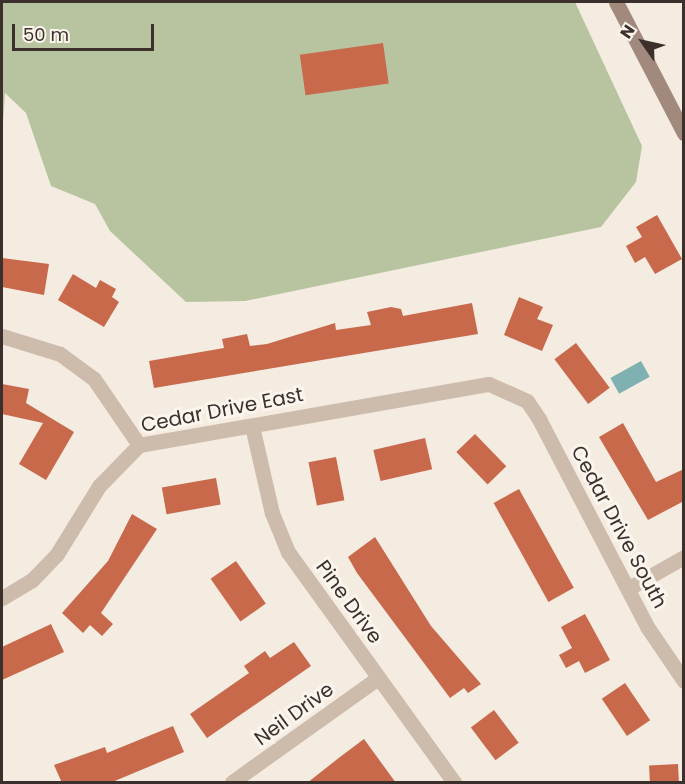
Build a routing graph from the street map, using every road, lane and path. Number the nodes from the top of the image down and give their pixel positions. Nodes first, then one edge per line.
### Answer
1 (616, 2) edge
2 (684, 133) edge
3 (2, 336) edge
4 (516, 394) joint
5 (252, 426) junction
6 (139, 445) junction
7 (684, 557) edge
8 (628, 588) junction
9 (2, 598) edge
10 (378, 678) junction
11 (684, 681) edge
12 (232, 783) edge
13 (454, 783) edge

1 - 2 main road
3 - 6 street
4 - 5 street, Cedar Drive East
4 - 8 street, Cedar Drive South
5 - 6 street, Cedar Drive East
5 - 10 street, Pine Drive
6 - 9 street, Cedar Drive East
7 - 8 street
8 - 11 street, Cedar Drive South
10 - 12 street, Neil Drive
10 - 13 street, Pine Drive

